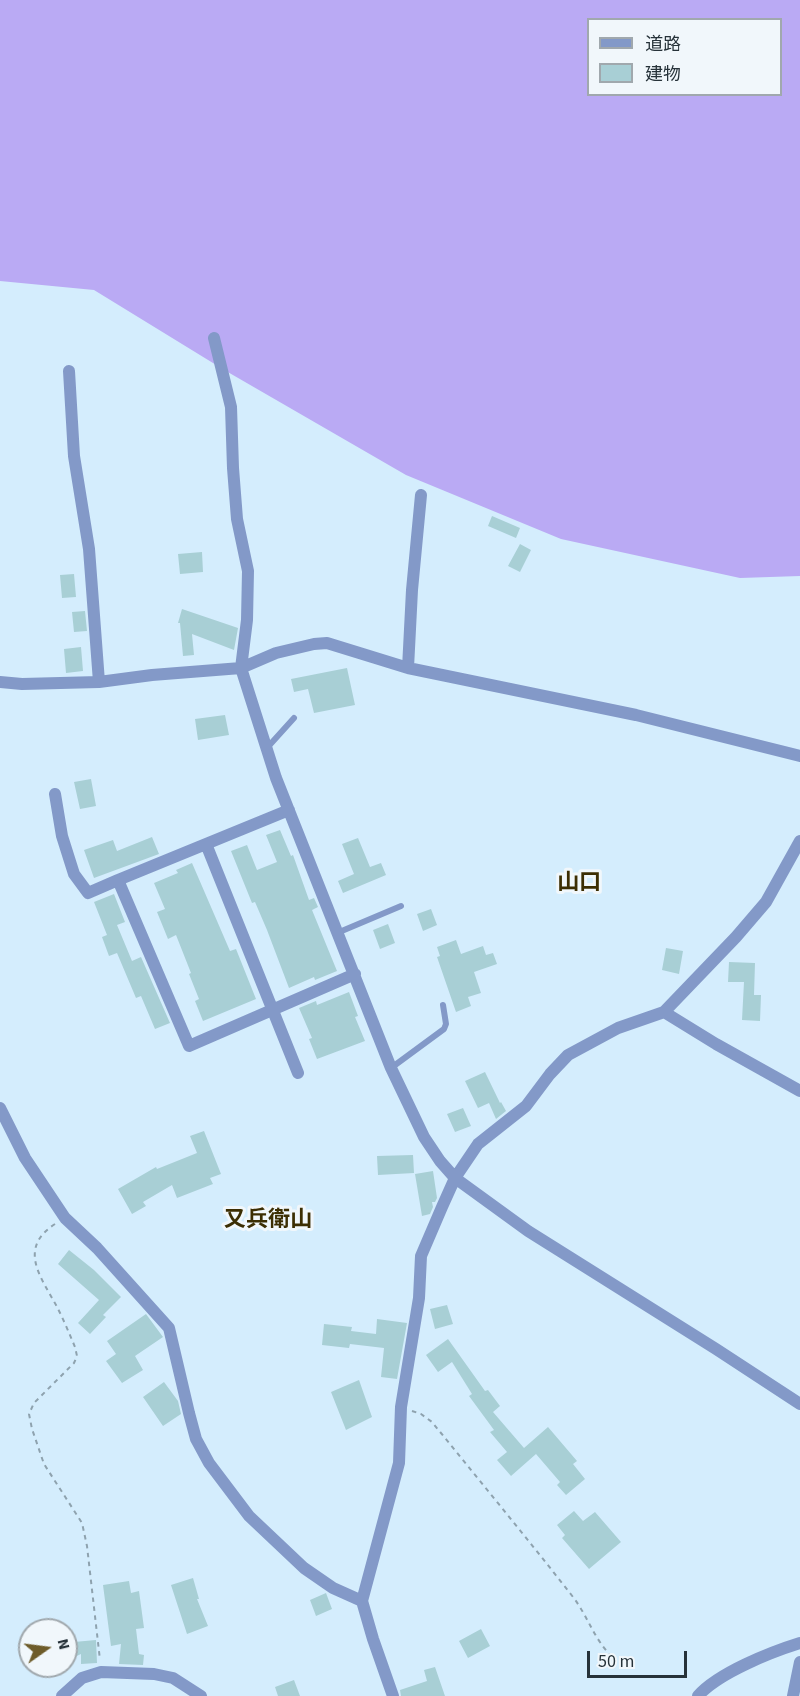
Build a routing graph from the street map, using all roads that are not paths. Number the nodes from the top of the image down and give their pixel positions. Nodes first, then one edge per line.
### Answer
1 (214, 338) dead end
2 (69, 371) dead end
3 (420, 495) dead end
4 (241, 668) junction
5 (408, 668) junction
6 (0, 682) edge
7 (99, 682) junction
8 (294, 718) dead end
9 (266, 749) junction
10 (800, 756) edge
11 (55, 794) dead end
12 (289, 810) junction
13 (800, 841) edge
14 (206, 844) junction
15 (118, 880) junction
16 (401, 906) dead end
17 (337, 933) junction
18 (355, 974) junction
19 (443, 1005) dead end
20 (272, 1009) junction
21 (664, 1012) junction
22 (391, 1068) junction
23 (298, 1073) dead end
24 (800, 1091) edge
25 (0, 1108) edge
26 (456, 1178) junction
27 (800, 1404) edge
28 (362, 1601) junction
29 (800, 1643) edge
30 (800, 1662) edge
31 (62, 1696) edge
32 (201, 1696) edge
33 (393, 1696) edge
34 (698, 1696) edge
35 (793, 1696) edge

1 - 4 street
2 - 7 street
3 - 5 street
4 - 5 street
4 - 7 street
4 - 9 street
5 - 10 street
6 - 7 street
8 - 9 lane
9 - 12 street
11 - 15 street
12 - 14 street
12 - 17 street
13 - 21 street
14 - 15 street
14 - 20 street
15 - 20 street
16 - 17 lane
17 - 18 street
18 - 20 street
18 - 22 street
19 - 22 lane
20 - 23 street
21 - 24 street
21 - 26 street
22 - 26 street
25 - 28 street
26 - 27 street
26 - 28 street
28 - 33 street
29 - 34 street
30 - 35 street
31 - 32 street

